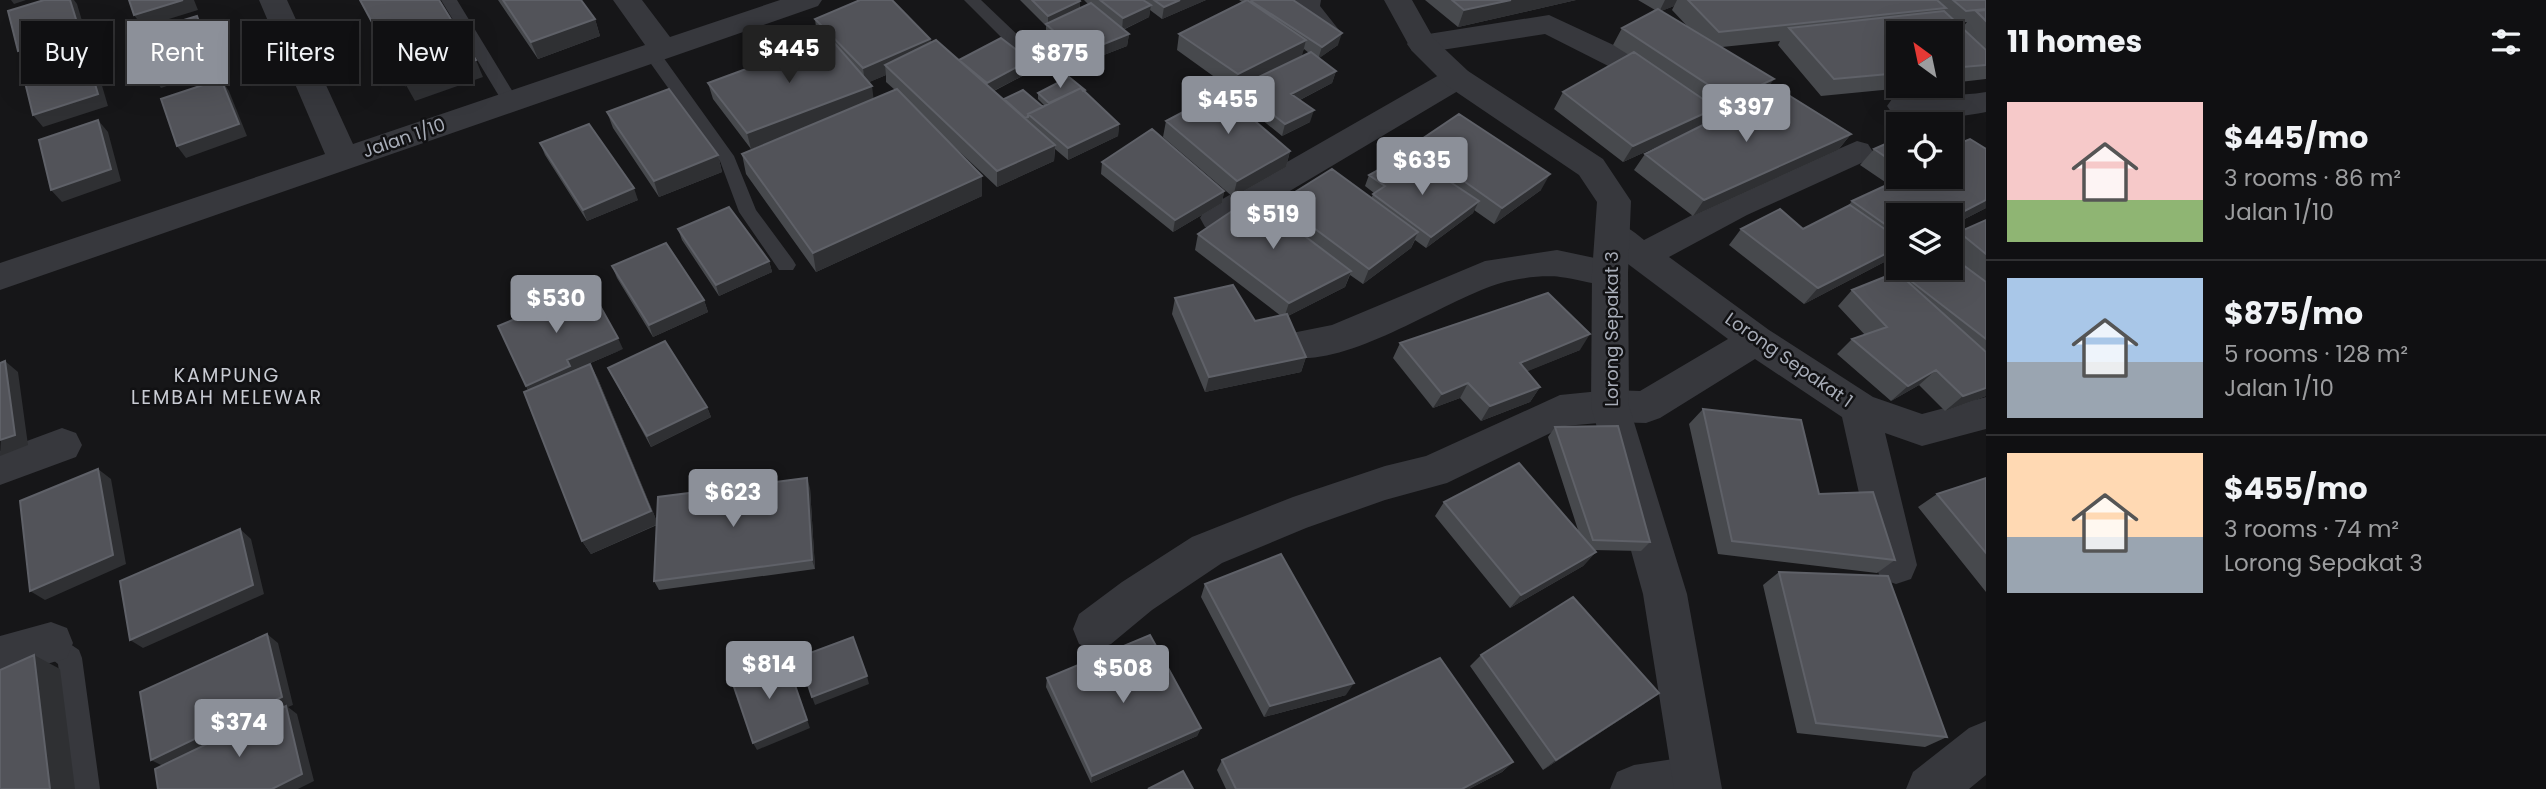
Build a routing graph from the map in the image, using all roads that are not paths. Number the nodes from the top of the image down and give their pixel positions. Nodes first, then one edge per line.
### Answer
1 (273, 0) edge
2 (449, 0) edge
3 (626, 0) edge
4 (972, 0) edge
5 (1307, 0) edge
6 (1398, 0) edge
7 (804, 1) edge
8 (1324, 30) edge
9 (1422, 44) junction
10 (658, 52) junction
11 (1043, 69) dead end
12 (1639, 69) edge
13 (1457, 78) junction
14 (511, 102) junction
15 (1986, 102) edge
16 (1903, 106) dead end
17 (1857, 152) dead end
18 (344, 159) junction
19 (1217, 218) edge
20 (1612, 234) junction
21 (1644, 255) junction
22 (786, 265) dead end
23 (1610, 273) junction
24 (0, 277) edge
25 (1756, 340) junction
26 (1294, 345) edge
27 (1610, 406) junction
28 (1859, 408) junction
29 (1986, 413) edge
30 (62, 445) dead end
31 (0, 468) edge
32 (1896, 565) edge
33 (1095, 629) dead end
34 (51, 643) joint
35 (0, 657) edge
36 (1986, 745) edge
37 (1697, 786) edge
38 (87, 789) edge
39 (1634, 789) edge
40 (1930, 789) edge

1 - 18 street
2 - 14 lane
3 - 10 street
4 - 11 lane
5 - 8 street
6 - 9 street, Lorong Sepakat 3
7 - 10 street, Jalan 1/10
9 - 12 street
9 - 13 street, Lorong Sepakat 3
10 - 14 street, Jalan 1/10
10 - 22 lane
13 - 19 street
13 - 20 street, Lorong Sepakat 3
14 - 18 street, Jalan 1/10
15 - 16 street
17 - 21 street
18 - 24 street, Jalan 1/10
20 - 21 street, Lorong Sepakat 1
20 - 23 street, Lorong Sepakat 3
21 - 25 street, Lorong Sepakat 1
23 - 26 street
23 - 27 street, Lorong Sepakat 3
25 - 27 street
25 - 28 street, Lorong Sepakat 1
27 - 33 street
27 - 37 street, Lorong Sepakat 3
28 - 29 street, Lorong Sepakat 1
28 - 32 street
30 - 31 street
34 - 35 street
34 - 38 lane
36 - 40 street
37 - 39 street

